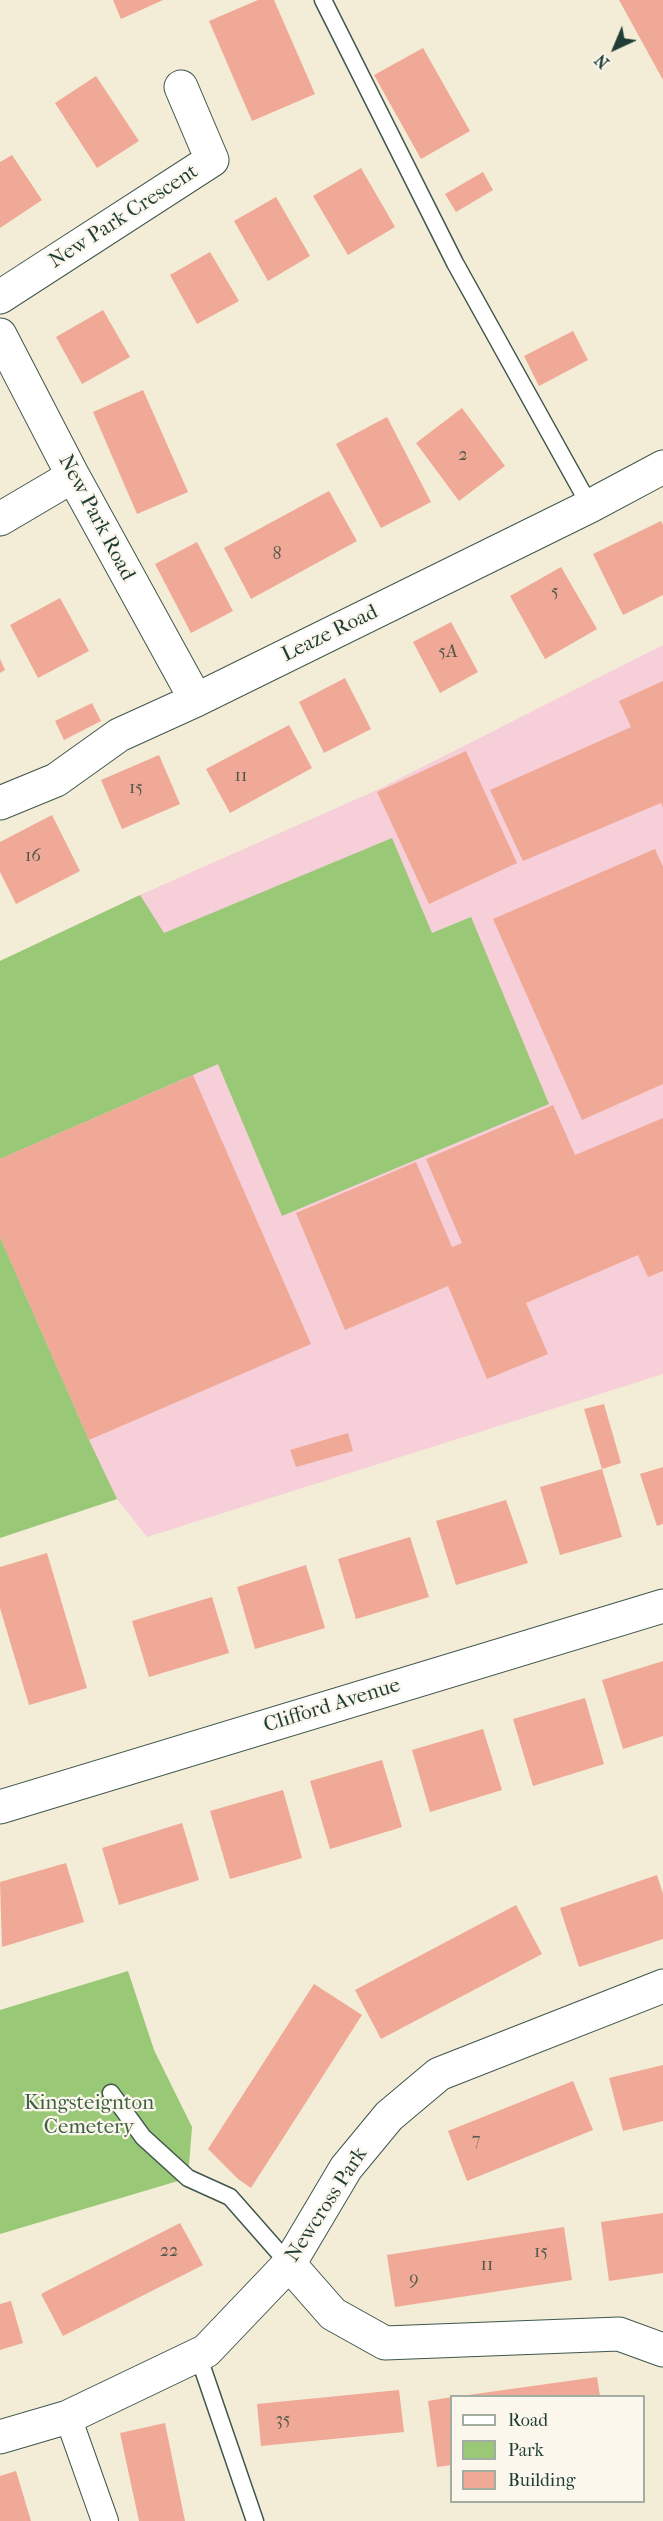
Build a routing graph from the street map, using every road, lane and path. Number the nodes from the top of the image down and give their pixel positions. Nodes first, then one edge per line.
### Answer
1 (323, 0) edge
2 (181, 87) dead end
3 (0, 297) edge
4 (0, 335) edge
5 (663, 467) edge
6 (73, 476) junction
7 (590, 506) junction
8 (0, 519) edge
9 (196, 700) junction
10 (0, 803) edge
11 (663, 1606) edge
12 (0, 1807) edge
13 (663, 1986) edge
14 (111, 2093) dead end
15 (289, 2264) junction
16 (663, 2350) edge
17 (198, 2355) junction
18 (68, 2417) junction
19 (0, 2437) edge
20 (105, 2521) edge
21 (255, 2521) edge

1 - 7 lane
2 - 3 street, New Park Crescent
4 - 6 street, New Park Road
5 - 7 street, Leaze Road
6 - 8 street
6 - 9 street, New Park Road
7 - 9 street, Leaze Road
9 - 10 street, Leaze Road
11 - 12 street, Clifford Avenue
13 - 15 street, Newcross Park
14 - 15 lane
15 - 16 street
15 - 17 street, Newcross Park
17 - 18 street, Newcross Park
17 - 21 lane
18 - 19 street, Newcross Park
18 - 20 street

